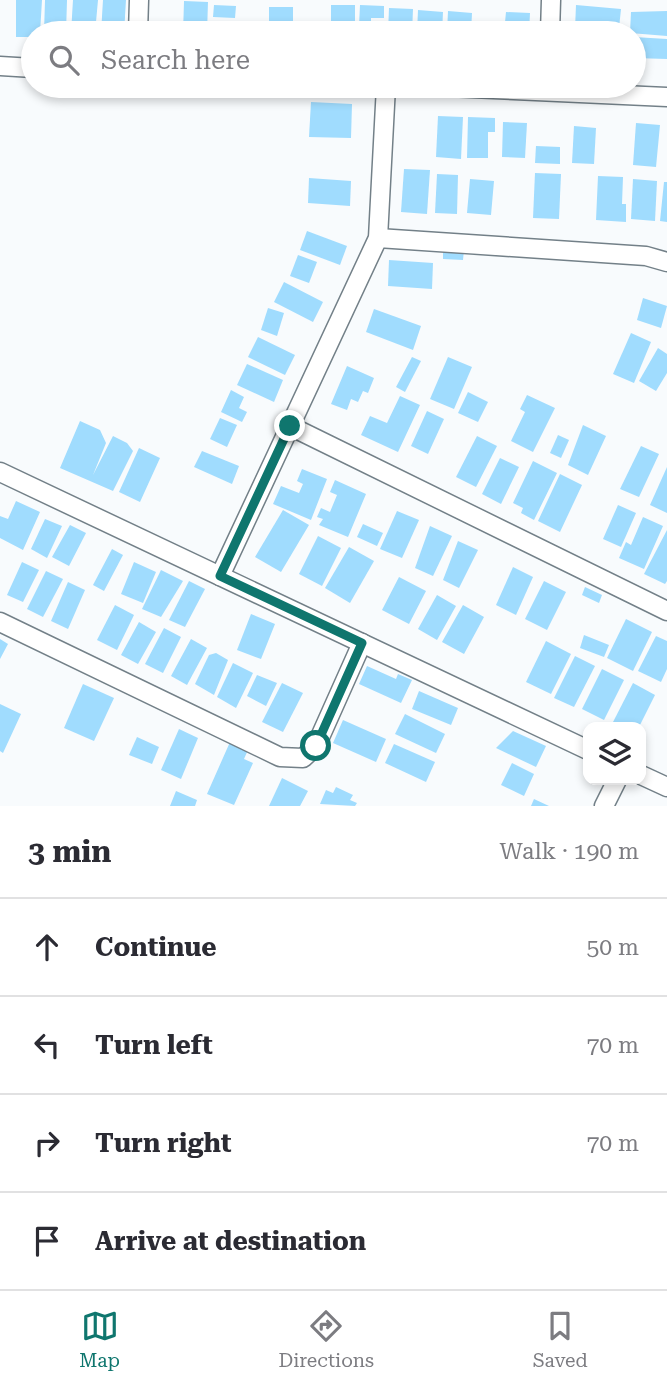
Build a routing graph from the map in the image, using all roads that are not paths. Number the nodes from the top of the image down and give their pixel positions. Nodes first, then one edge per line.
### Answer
1 (139, 0) edge
2 (551, 0) edge
3 (138, 21) edge
4 (550, 21) edge
5 (0, 66) edge
6 (21, 67) edge
7 (646, 96) edge
8 (667, 97) edge
9 (385, 98) edge
10 (377, 238) junction
11 (667, 262) edge
12 (290, 426) junction
13 (0, 472) edge
14 (220, 576) junction
15 (667, 611) edge
16 (0, 622) edge
17 (362, 643) junction
18 (583, 748) edge
19 (646, 777) edge
20 (614, 785) edge
21 (667, 787) edge
22 (604, 806) edge

1 - 3 street
2 - 4 street
5 - 6 street
7 - 8 street
9 - 10 street
10 - 11 street
10 - 12 street
12 - 14 street
12 - 15 street
13 - 14 street
14 - 17 street
16 - 17 street
17 - 18 street
19 - 21 street
20 - 22 street

